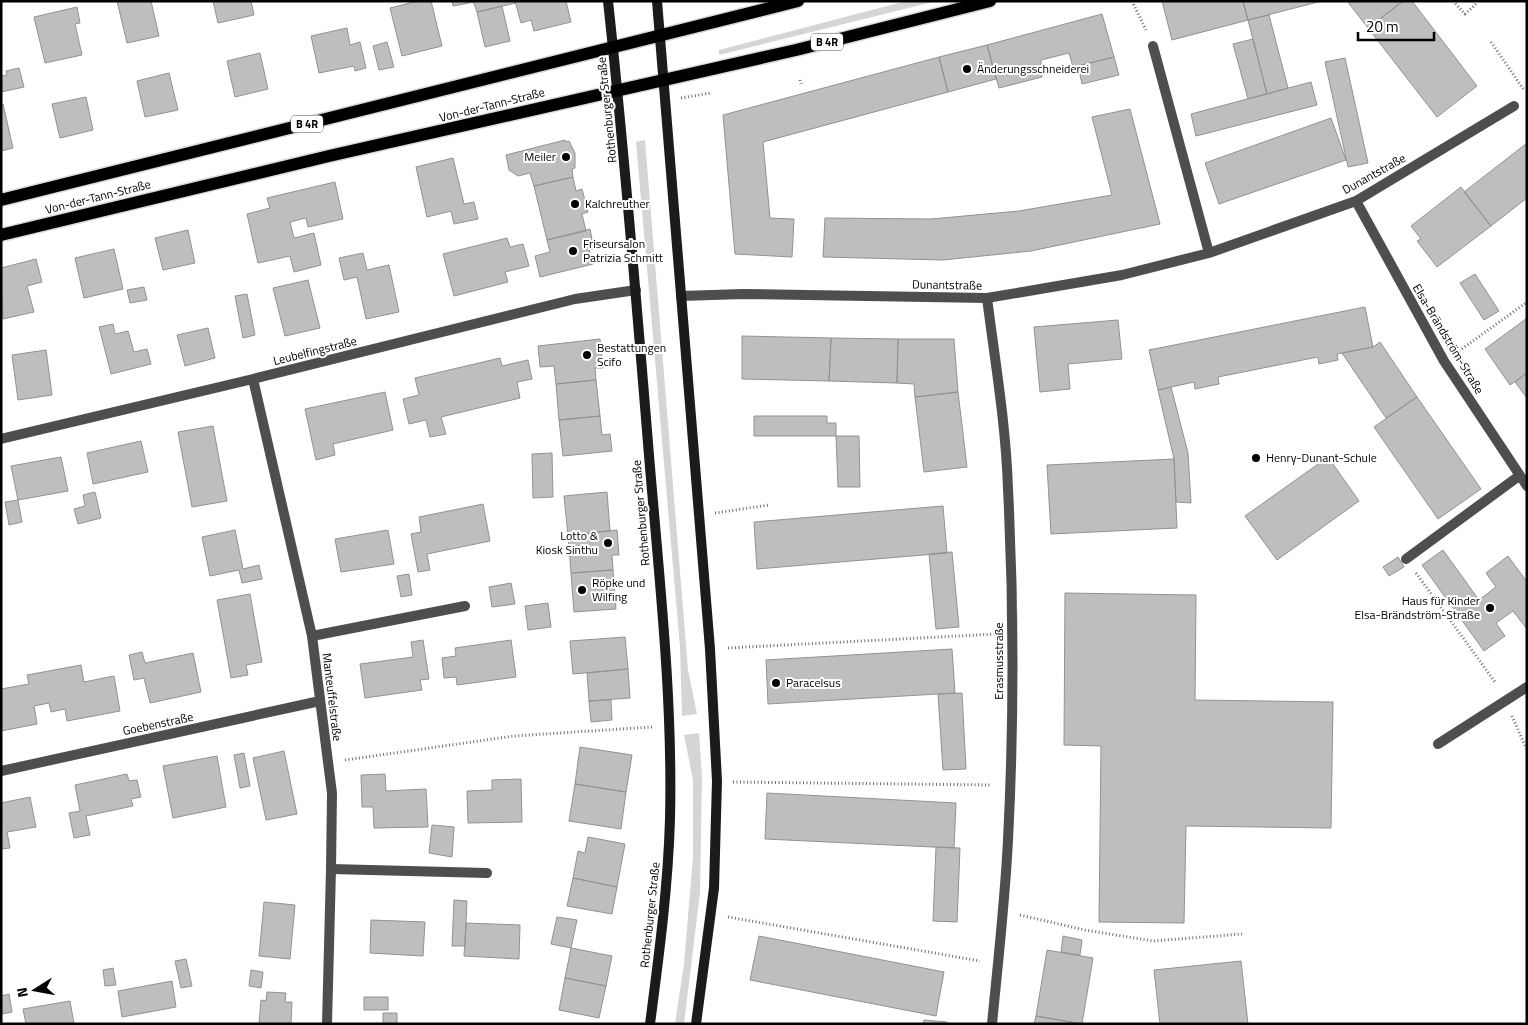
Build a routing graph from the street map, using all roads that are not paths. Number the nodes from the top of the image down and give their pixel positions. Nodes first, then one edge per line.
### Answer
1 (608, 1) edge
2 (657, 1) edge
3 (798, 1) edge
4 (990, 1) edge
5 (660, 35) junction
6 (612, 46) junction
7 (1153, 46) road end
8 (663, 80) junction
9 (617, 90) junction
10 (1514, 106) dead end
11 (1, 200) edge
12 (1356, 201) junction
13 (1, 235) edge
14 (1209, 254) junction
15 (636, 290) junction
16 (681, 296) junction
17 (987, 298) junction
18 (253, 380) junction
19 (1, 439) edge
20 (1520, 476) junction
21 (1527, 486) edge
22 (1406, 559) road end
23 (465, 606) dead end
24 (312, 636) junction
25 (1527, 687) edge
26 (320, 702) junction
27 (1438, 744) dead end
28 (1, 771) edge
29 (331, 870) junction
30 (486, 873) dead end
31 (327, 1024) edge
32 (650, 1024) edge
33 (696, 1024) edge
34 (992, 1024) edge

1 - 6 main road, Rothenburger Straße
2 - 5 main road
3 - 5 main road, Von-der-Tann-Straße / B 4R
4 - 8 main road, Von-der-Tann-Straße / B 4R
5 - 6 main road, Von-der-Tann-Straße / B 4R
5 - 8 main road
6 - 9 main road, Rothenburger Straße
6 - 11 main road, Von-der-Tann-Straße / B 4R
7 - 14 street
8 - 9 main road, Von-der-Tann-Straße / B 4R
8 - 16 main road
9 - 13 main road, Von-der-Tann-Straße / B 4R
9 - 15 main road, Rothenburger Straße
10 - 12 street, Dunantstraße
12 - 14 street, Dunantstraße
12 - 20 street, Elsa-Brändström-Straße
14 - 17 street, Dunantstraße
15 - 18 street, Leubelfingstraße
15 - 32 main road, Rothenburger Straße
16 - 17 street, Dunantstraße
16 - 33 main road
17 - 34 street, Erasmusstraße
18 - 19 street, Leubelfingstraße
18 - 24 street, Manteuffelstraße
20 - 21 street, Elsa-Brändström-Straße
20 - 22 street
23 - 24 street
24 - 26 street, Manteuffelstraße
25 - 27 street
26 - 28 street, Goebenstraße
26 - 29 street, Manteuffelstraße
29 - 30 street
29 - 31 street, Manteuffelstraße

